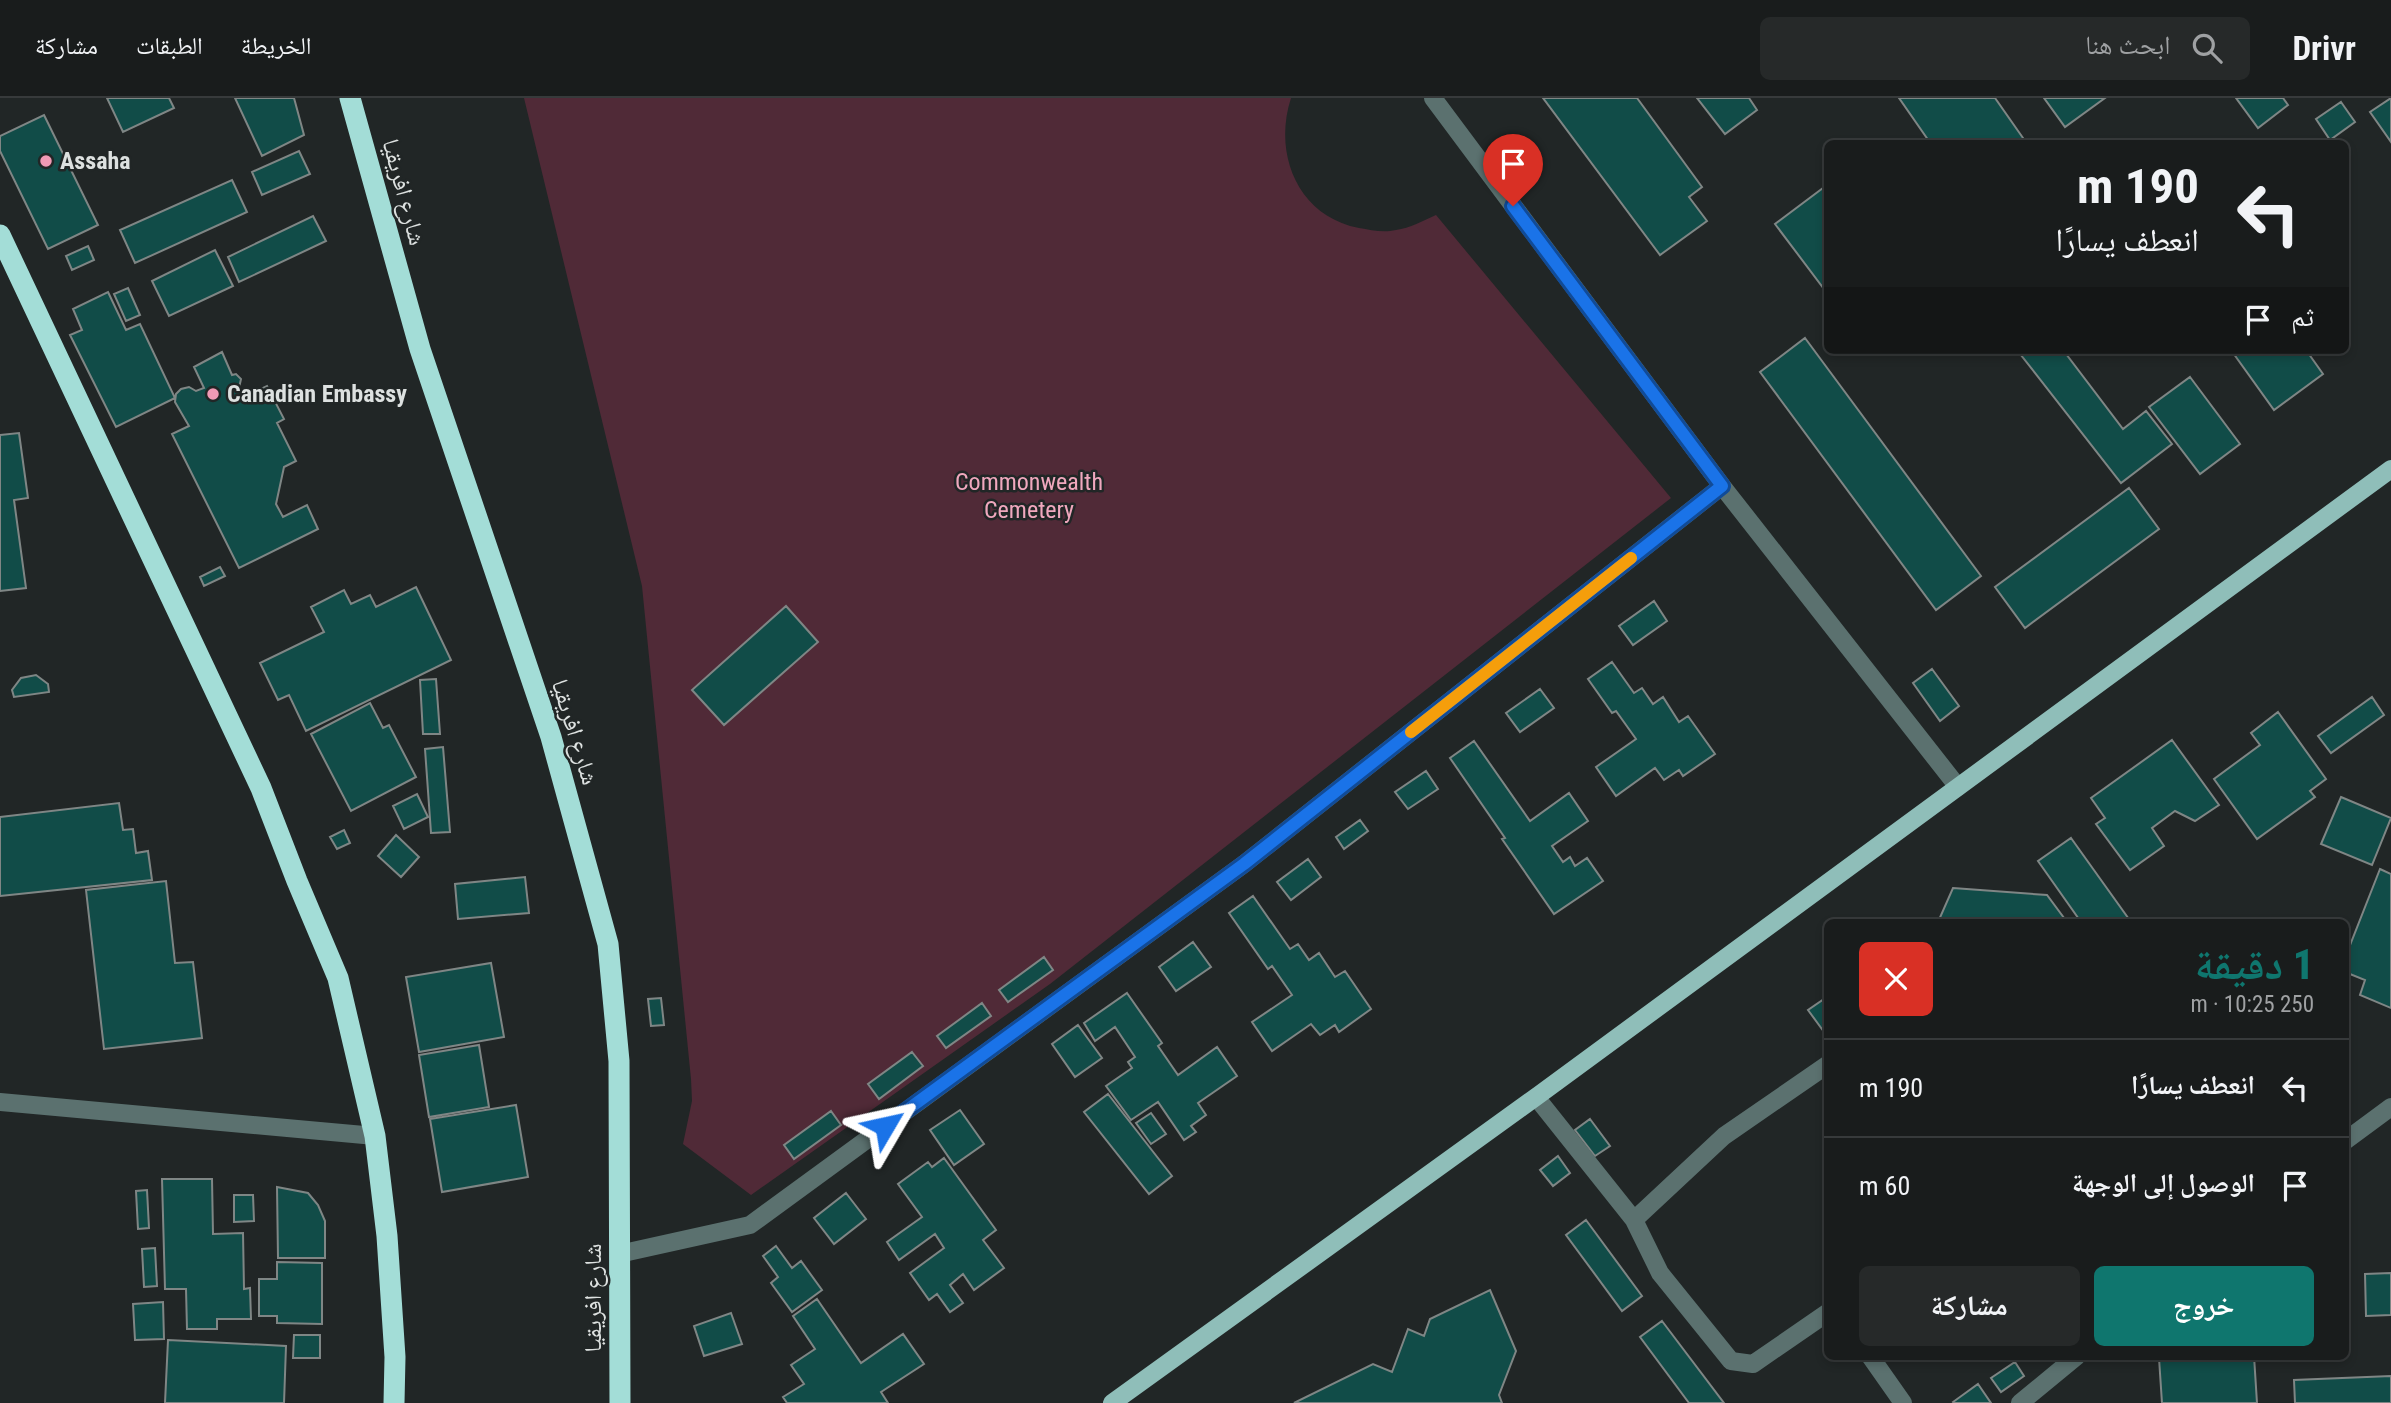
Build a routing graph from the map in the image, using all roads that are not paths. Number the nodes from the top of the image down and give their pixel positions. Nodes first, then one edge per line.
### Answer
1 (350, 98) edge
2 (1433, 98) edge
3 (0, 235) edge
4 (2391, 469) edge
5 (1722, 486) junction
6 (1958, 787) junction
7 (1824, 1067) edge
8 (1536, 1097) junction
9 (0, 1102) edge
10 (2391, 1107) edge
11 (375, 1136) junction
12 (2349, 1137) edge
13 (1634, 1220) junction
14 (619, 1254) junction
15 (1824, 1315) edge
16 (1873, 1360) edge
17 (2072, 1360) edge
18 (394, 1403) edge
19 (620, 1403) edge
20 (1112, 1403) edge
21 (1903, 1403) edge
22 (2020, 1403) edge

1 - 14 highway, شارع افريقيا
2 - 5 street
3 - 11 highway
4 - 6 main road
5 - 6 street
5 - 14 street
6 - 8 main road
7 - 13 street
8 - 13 street
8 - 20 main road
9 - 11 street
10 - 12 street
11 - 18 highway
13 - 15 street
14 - 19 highway, شارع افريقيا
16 - 21 street
17 - 22 street

